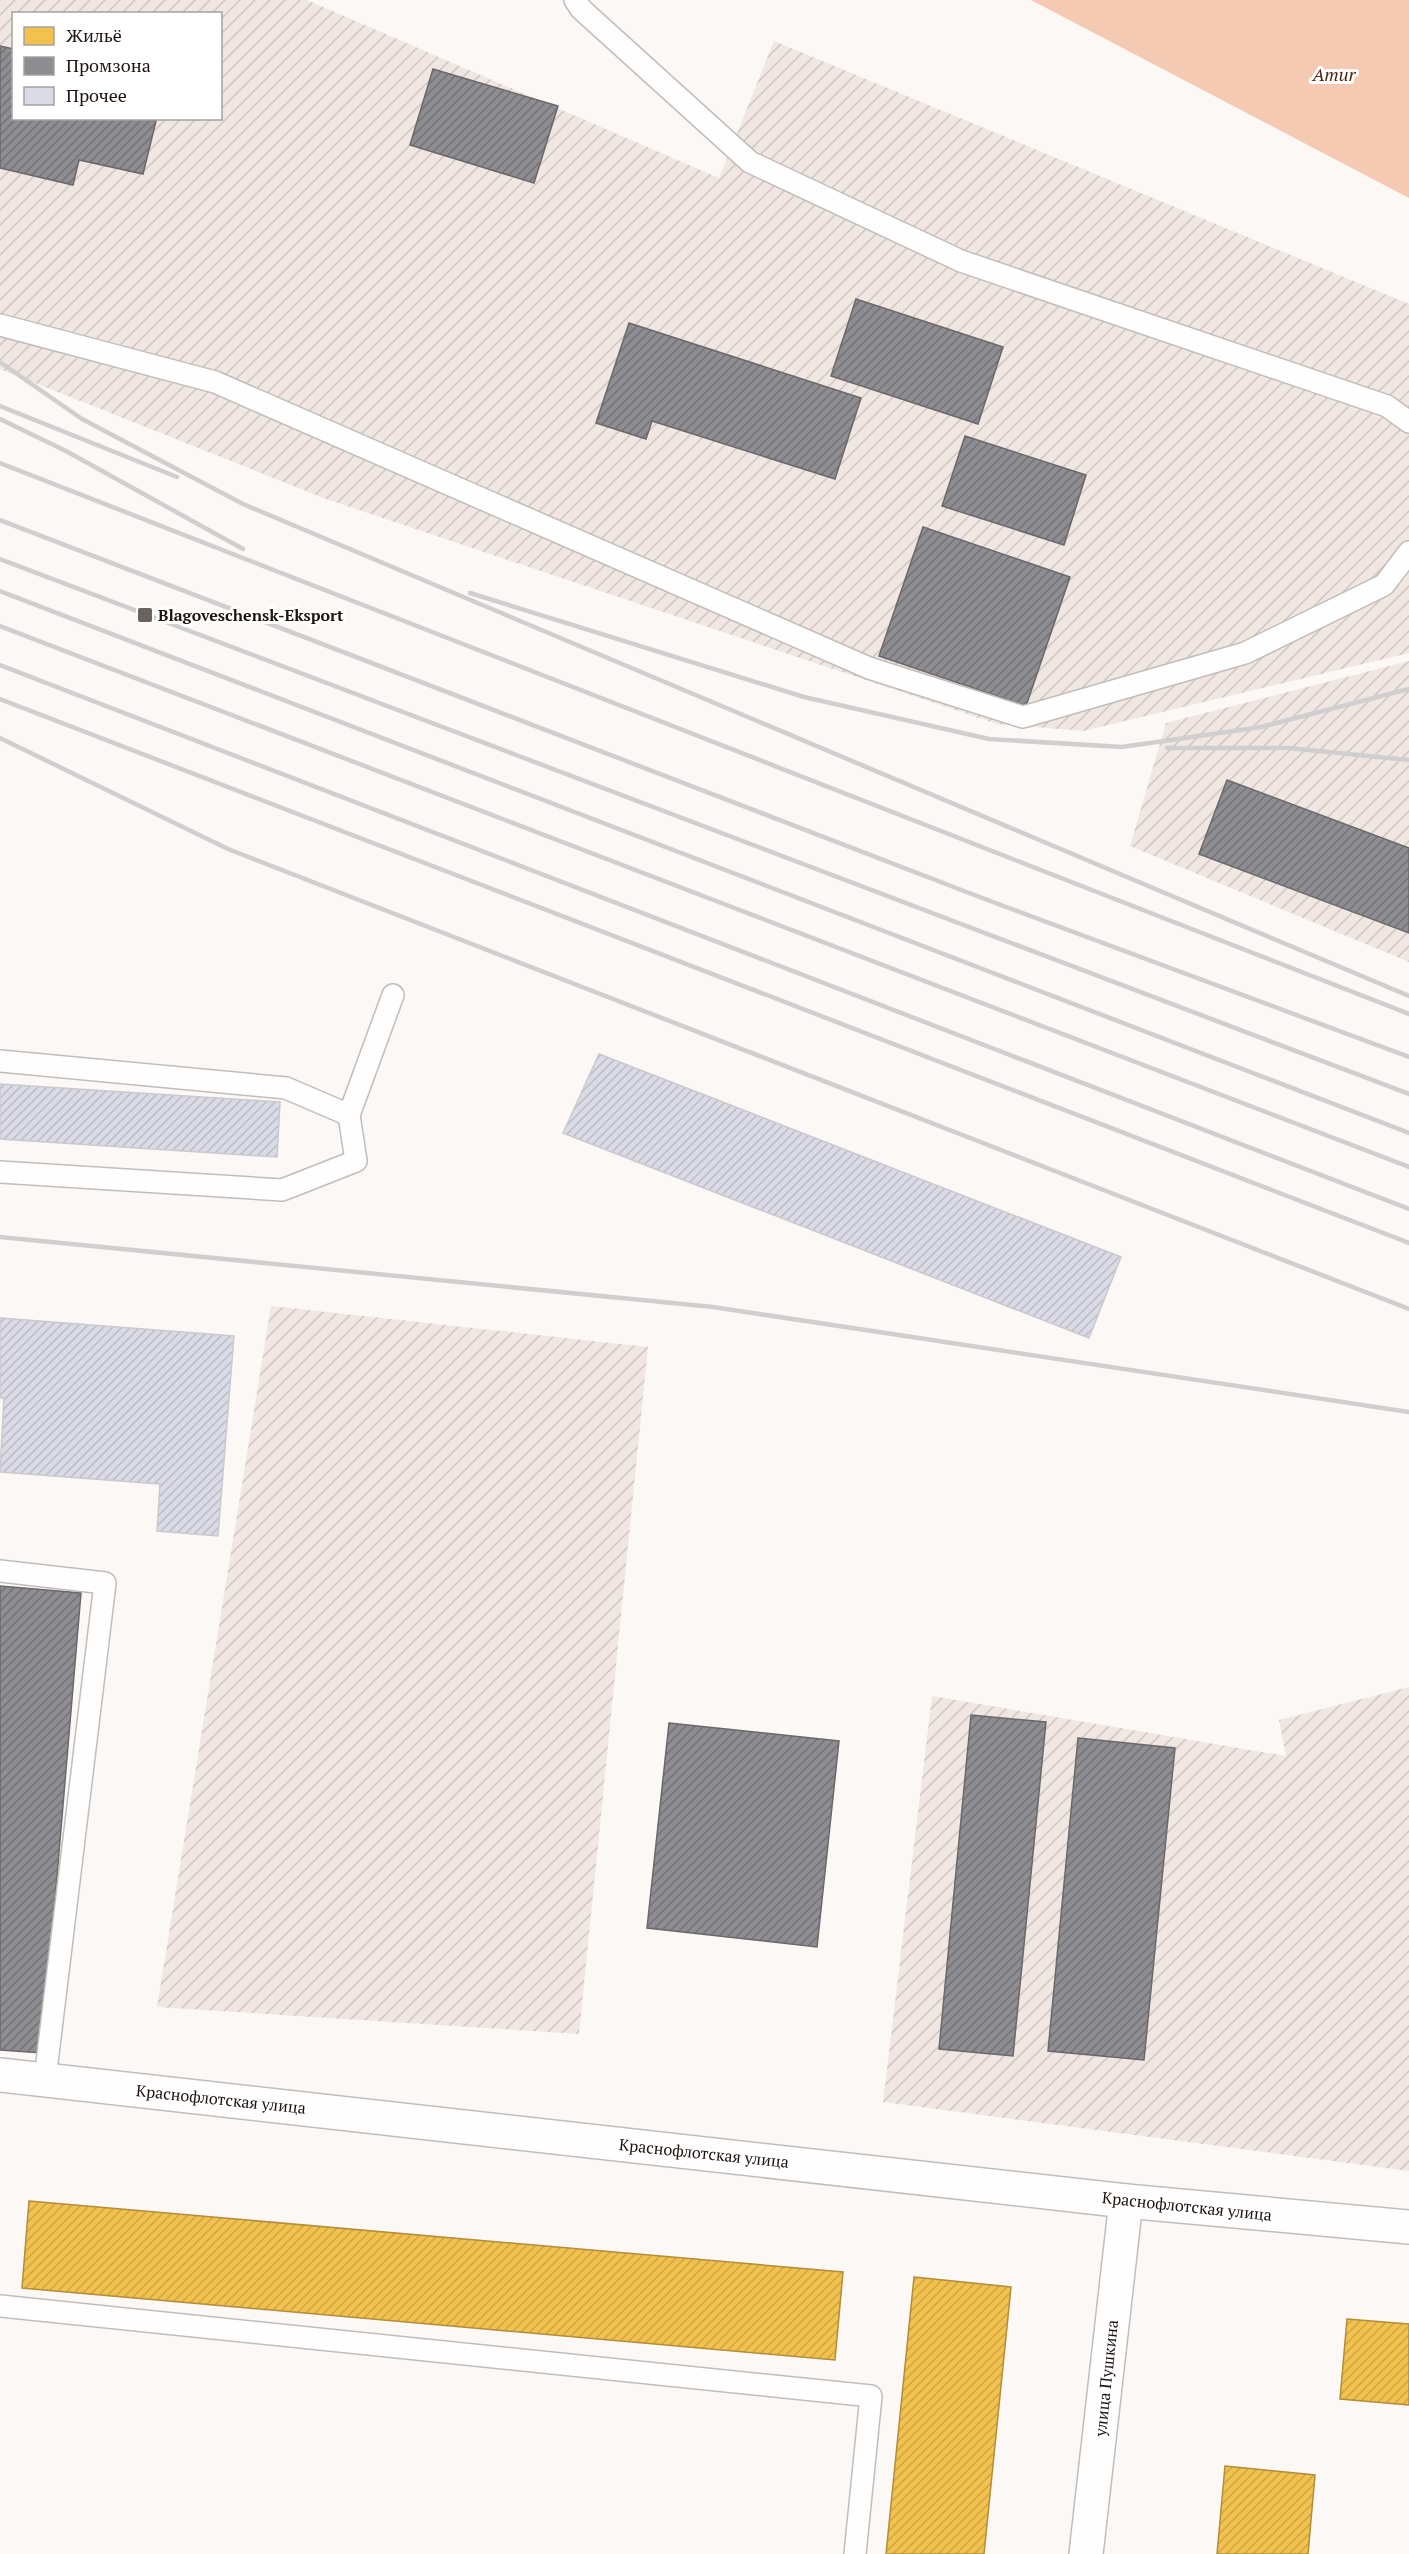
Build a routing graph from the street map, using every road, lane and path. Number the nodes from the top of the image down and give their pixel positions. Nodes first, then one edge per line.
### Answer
1 (575, 0) edge
2 (0, 324) edge
3 (1409, 422) edge
4 (1409, 552) edge
5 (393, 994) dead end
6 (0, 1061) edge
7 (349, 1115) junction
8 (0, 1172) edge
9 (0, 1571) edge
10 (0, 2075) edge
11 (45, 2079) junction
12 (1126, 2201) junction
13 (1409, 2227) edge
14 (0, 2306) edge
15 (855, 2554) edge
16 (1086, 2554) edge

1 - 3 lane
2 - 4 lane
5 - 7 lane
6 - 7 lane
7 - 8 lane
9 - 11 lane
10 - 11 street, Краснофлотская улица
11 - 12 street, Краснофлотская улица
12 - 13 street, Краснофлотская улица
12 - 16 street, улица Пушкина
14 - 15 lane

